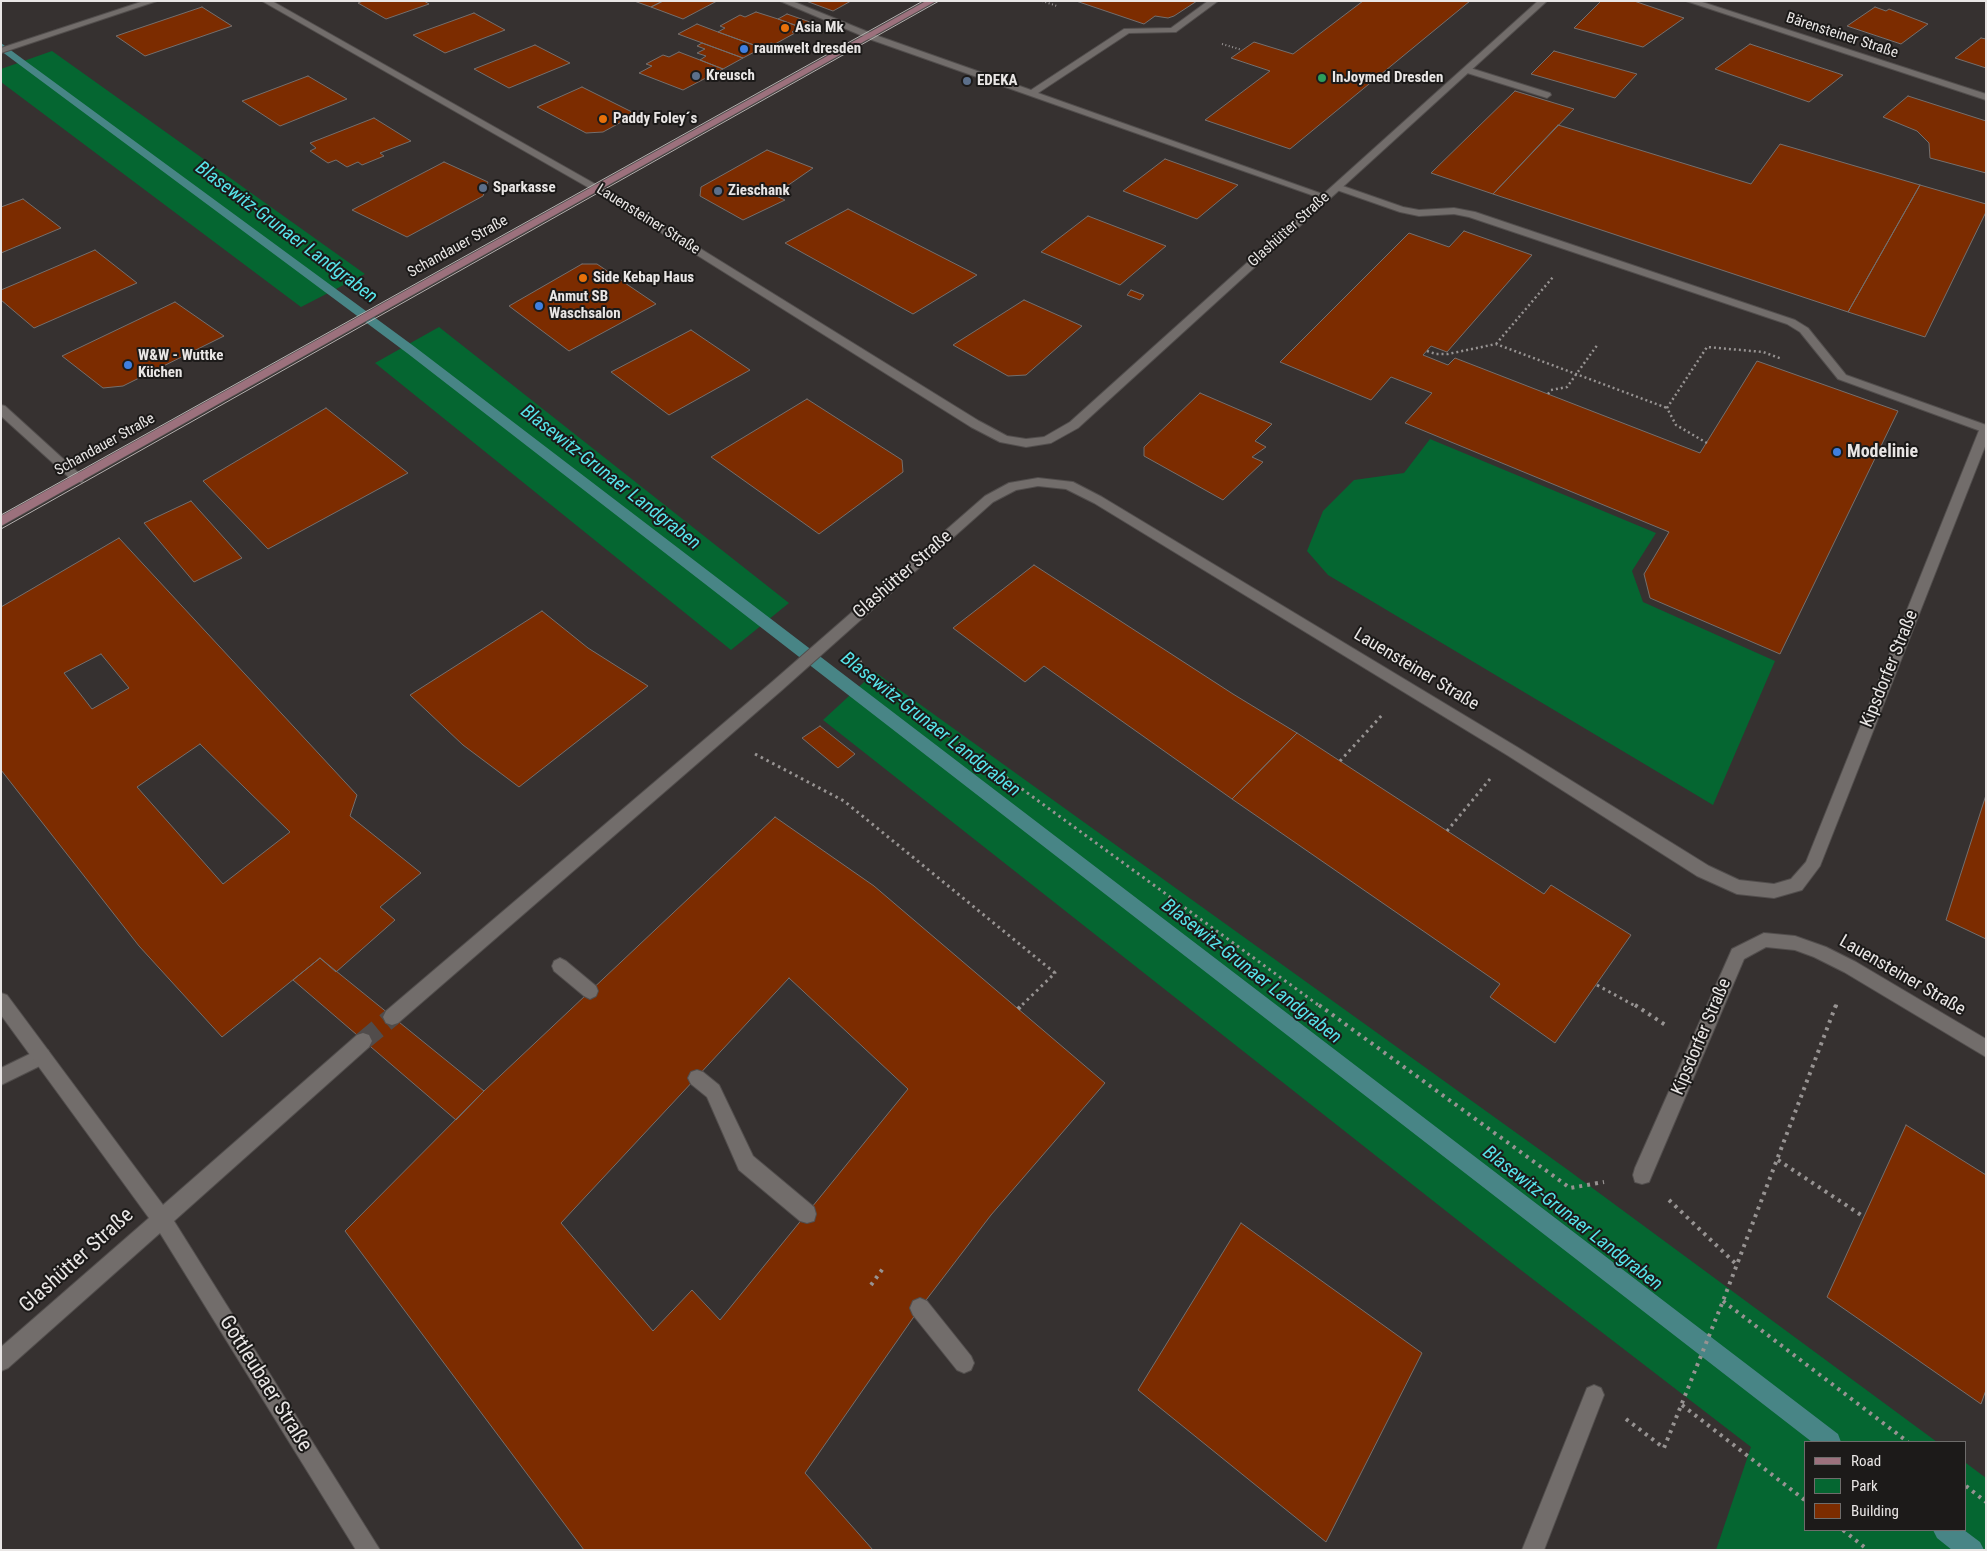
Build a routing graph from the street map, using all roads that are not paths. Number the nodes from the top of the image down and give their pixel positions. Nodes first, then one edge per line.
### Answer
1 (153, 1) edge
2 (266, 1) edge
3 (784, 1) edge
4 (932, 1) edge
5 (1214, 1) edge
6 (1543, 1) edge
7 (1690, 1) edge
8 (870, 36) junction
9 (1, 51) edge
10 (1467, 70) junction
11 (1032, 93) junction
12 (1547, 96) dead end
13 (1986, 97) edge
14 (1337, 187) junction
15 (597, 189) junction
16 (1326, 197) junction
17 (1, 409) edge
18 (1986, 428) edge
19 (1026, 443) joint
20 (78, 479) junction
21 (1038, 482) joint
22 (1, 522) edge
23 (1774, 891) joint
24 (1795, 943) joint
25 (560, 966) dead end
26 (590, 991) dead end
27 (1, 1001) edge
28 (392, 1017) tunnel mouth
29 (363, 1041) tunnel mouth
30 (1986, 1048) edge
31 (42, 1056) junction
32 (1, 1077) edge
33 (697, 1078) dead end
34 (1642, 1175) road end
35 (807, 1214) dead end
36 (161, 1218) junction
37 (920, 1308) dead end
38 (1, 1360) edge
39 (964, 1363) dead end
40 (1594, 1394) road end
41 (369, 1550) edge
42 (1533, 1550) edge

1 - 9 street
2 - 15 street, Lauensteiner Straße
3 - 8 street
4 - 8 main road, Schandauer Straße
5 - 11 street
6 - 10 street, Glashütter Straße
7 - 13 street, Bärensteiner Straße
8 - 11 street
8 - 15 main road, Schandauer Straße
10 - 12 street
10 - 14 street, Glashütter Straße
11 - 16 street
14 - 16 street, Glashütter Straße
14 - 18 street
15 - 19 street, Lauensteiner Straße
15 - 20 main road, Schandauer Straße
16 - 19 street, Glashütter Straße
17 - 20 street
18 - 23 street, Kipsdorfer Straße
20 - 22 main road, Schandauer Straße
21 - 23 street, Lauensteiner Straße
21 - 28 street, Glashütter Straße
24 - 30 street, Lauensteiner Straße
24 - 34 street, Kipsdorfer Straße
25 - 26 street
27 - 31 street, Gottleubaer Straße
29 - 36 street, Glashütter Straße
31 - 32 street
31 - 36 street, Gottleubaer Straße
33 - 35 street
36 - 38 street, Glashütter Straße
36 - 41 street, Gottleubaer Straße
37 - 39 street
40 - 42 street

